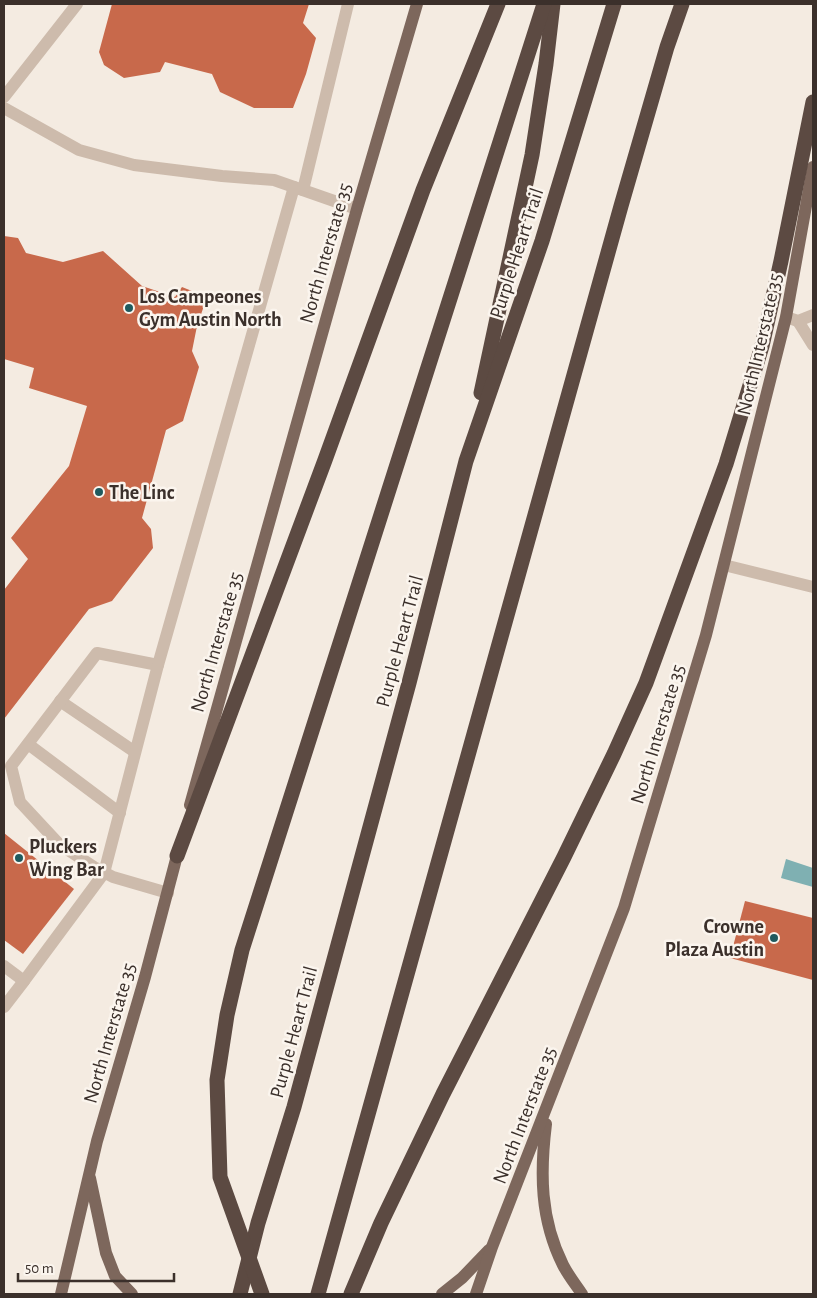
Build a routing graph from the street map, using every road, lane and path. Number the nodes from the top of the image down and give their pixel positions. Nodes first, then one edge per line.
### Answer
1 (78, 4) edge
2 (348, 4) edge
3 (417, 4) edge
4 (498, 4) edge
5 (544, 4) edge
6 (553, 4) edge
7 (614, 4) edge
8 (682, 4) edge
9 (4, 97) edge
10 (813, 102) edge
11 (4, 108) edge
12 (813, 167) edge
13 (298, 188) junction
14 (357, 208) junction
15 (813, 315) edge
16 (792, 319) junction
17 (813, 345) edge
18 (466, 460) junction
19 (724, 565) junction
20 (813, 587) edge
21 (158, 665) junction
22 (60, 701) junction
23 (28, 744) junction
24 (135, 752) junction
25 (120, 813) junction
26 (177, 856) junction
27 (104, 872) junction
28 (168, 893) junction
29 (4, 966) edge
30 (24, 981) junction
31 (4, 1007) edge
32 (548, 1106) junction
33 (89, 1173) junction
34 (492, 1247) junction
35 (64, 1280) junction
36 (55, 1294) edge
37 (61, 1294) edge
38 (132, 1294) edge
39 (240, 1294) edge
40 (262, 1294) edge
41 (318, 1294) edge
42 (351, 1294) edge
43 (442, 1294) edge
44 (476, 1294) edge
45 (582, 1294) edge

1 - 9 street
2 - 13 street
3 - 14 main road, North Interstate 35
4 - 26 highway
5 - 40 highway
6 - 18 highway
7 - 18 highway, Purple Heart Trail
8 - 41 highway
10 - 42 highway
11 - 13 street
12 - 16 main road, North Interstate 35
13 - 14 street
13 - 21 street
14 - 26 main road, North Interstate 35
15 - 16 street
16 - 17 street
16 - 19 main road, North Interstate 35
18 - 39 highway, Purple Heart Trail
19 - 20 street
19 - 32 main road, North Interstate 35
21 - 22 street
21 - 24 street
22 - 23 street
22 - 24 street
23 - 25 street
23 - 27 street
24 - 25 street
25 - 27 street
26 - 28 main road, North Interstate 35
27 - 28 street
27 - 30 street
28 - 33 main road, North Interstate 35
29 - 30 street
30 - 31 street
32 - 34 main road, North Interstate 35
32 - 45 main road
33 - 35 main road, North Interstate 35
33 - 38 main road
34 - 43 main road
34 - 44 main road, North Interstate 35
35 - 36 main road
35 - 37 main road, North Interstate 35

